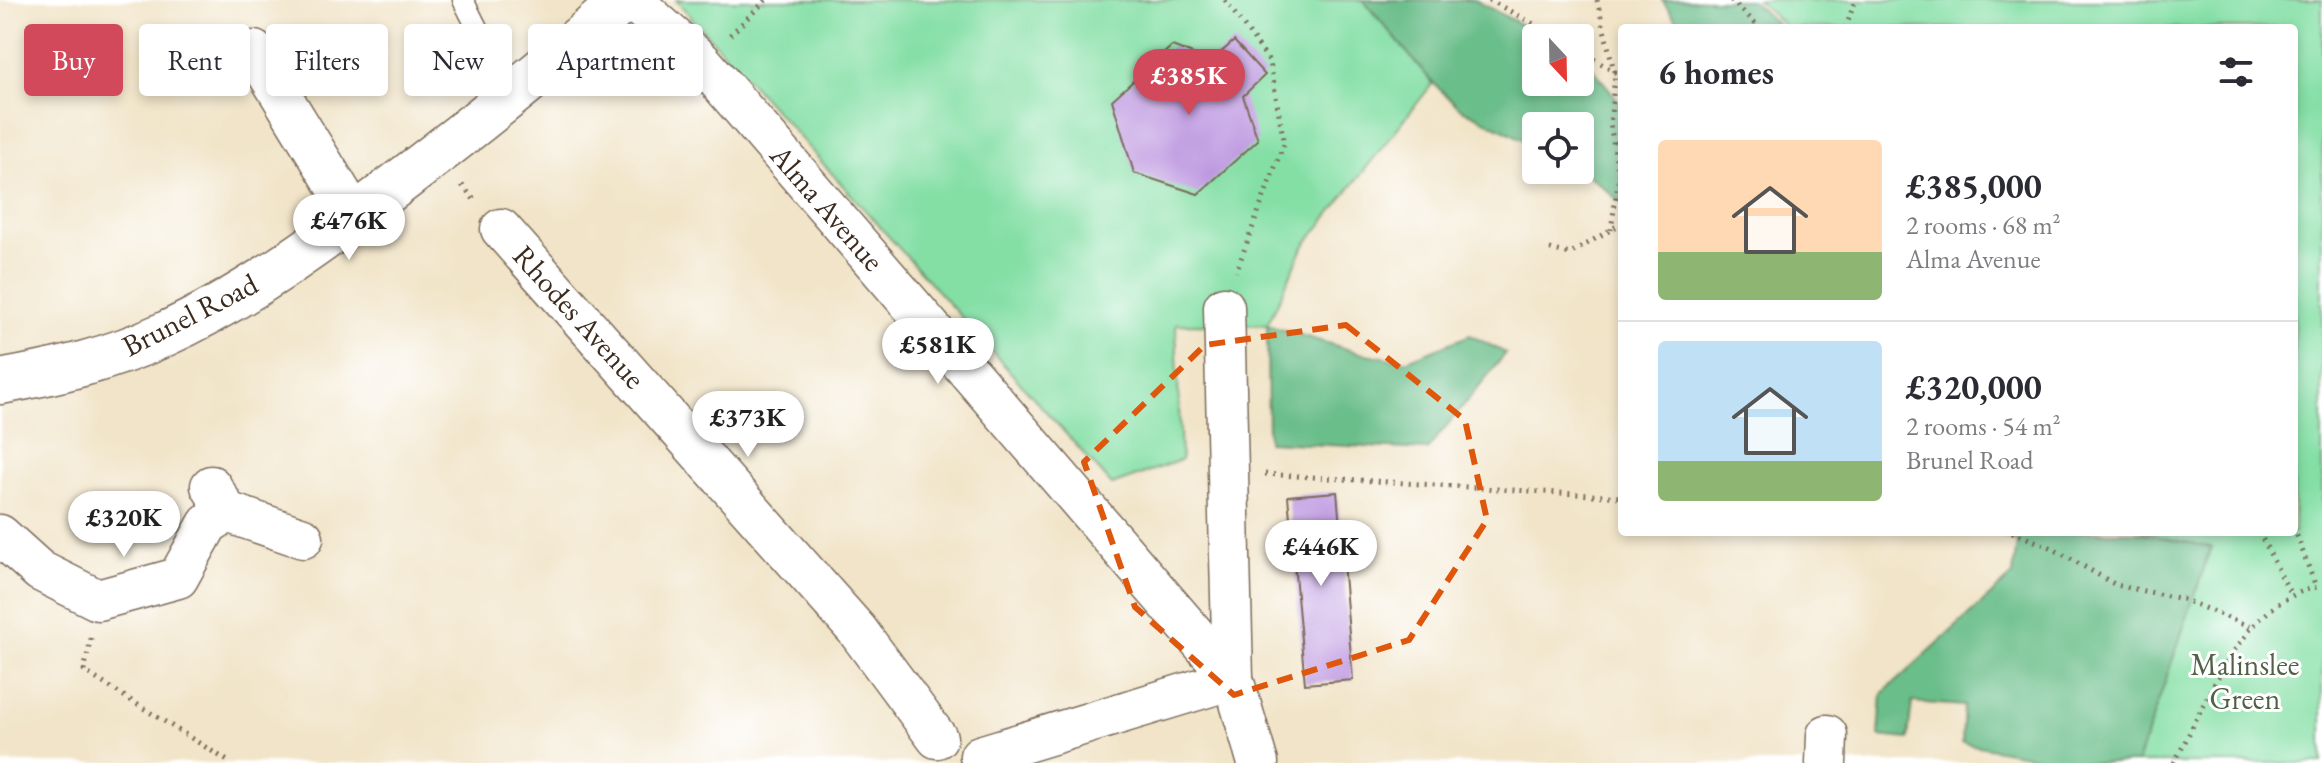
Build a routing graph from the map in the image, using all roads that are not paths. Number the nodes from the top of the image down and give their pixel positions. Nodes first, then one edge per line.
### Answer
1 (463, 0) edge
2 (624, 0) edge
3 (632, 0) edge
4 (254, 51) dead end
5 (512, 98) junction
6 (355, 216) junction
7 (501, 229) road end
8 (1224, 307) road end
9 (0, 382) edge
10 (0, 535) edge
11 (303, 538) dead end
12 (1233, 679) junction
13 (931, 750) edge
14 (980, 760) edge
15 (1258, 763) edge

1 - 5 lane
2 - 5 street, Brunel Road
3 - 12 street, Alma Avenue
4 - 6 street
5 - 6 street, Brunel Road
6 - 9 street, Brunel Road
7 - 13 street, Rhodes Avenue
8 - 12 street, Alma Avenue
10 - 11 street
12 - 14 street, Rhodes Avenue
12 - 15 street, Alma Avenue
13 - 14 street, Rhodes Avenue

